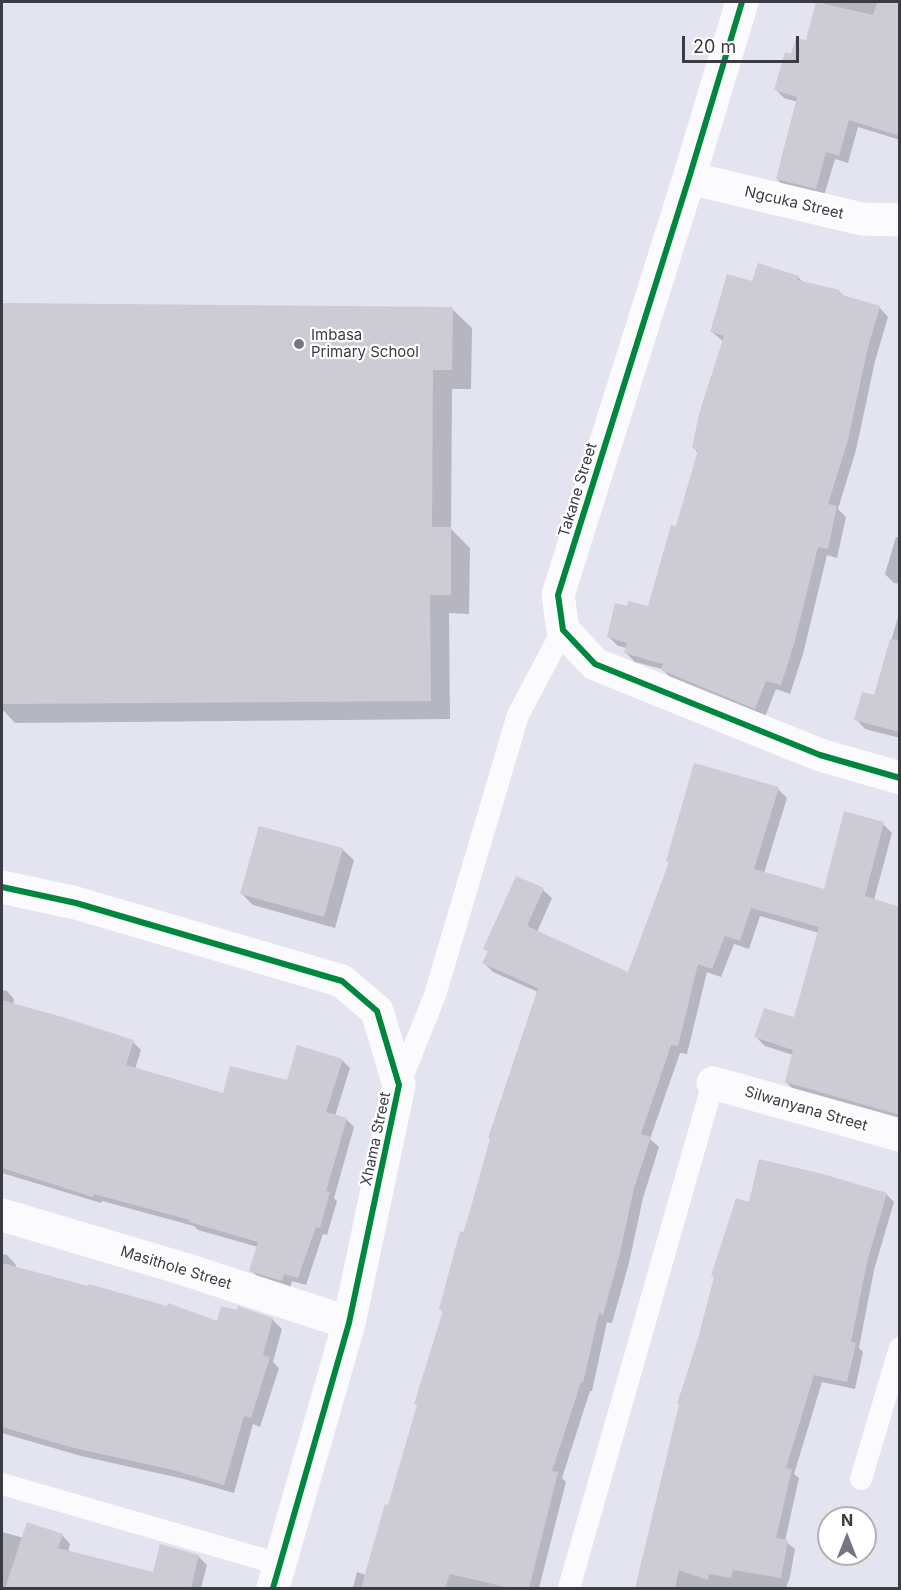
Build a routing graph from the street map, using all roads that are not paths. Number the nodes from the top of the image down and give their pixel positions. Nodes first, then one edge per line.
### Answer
1 (742, 2) edge
2 (689, 178) junction
3 (900, 220) edge
4 (563, 630) junction
5 (900, 778) edge
6 (2, 887) edge
7 (713, 1083) joint
8 (399, 1085) junction
9 (900, 1135) edge
10 (2, 1215) edge
11 (349, 1323) junction
12 (900, 1348) edge
13 (861, 1479) dead end
14 (2, 1484) edge
15 (276, 1576) edge
16 (569, 1588) edge

1 - 2 street, Takane Street
2 - 3 street, Ngcuka Street
2 - 4 street, Takane Street
4 - 5 street
4 - 8 lane
6 - 8 street, Xhama Street
7 - 9 street, Silwanyana Street
7 - 16 lane
8 - 11 street, Xhama Street
10 - 11 street, Masithole Street
11 - 15 street, Xhama Street
12 - 13 lane
14 - 15 lane

